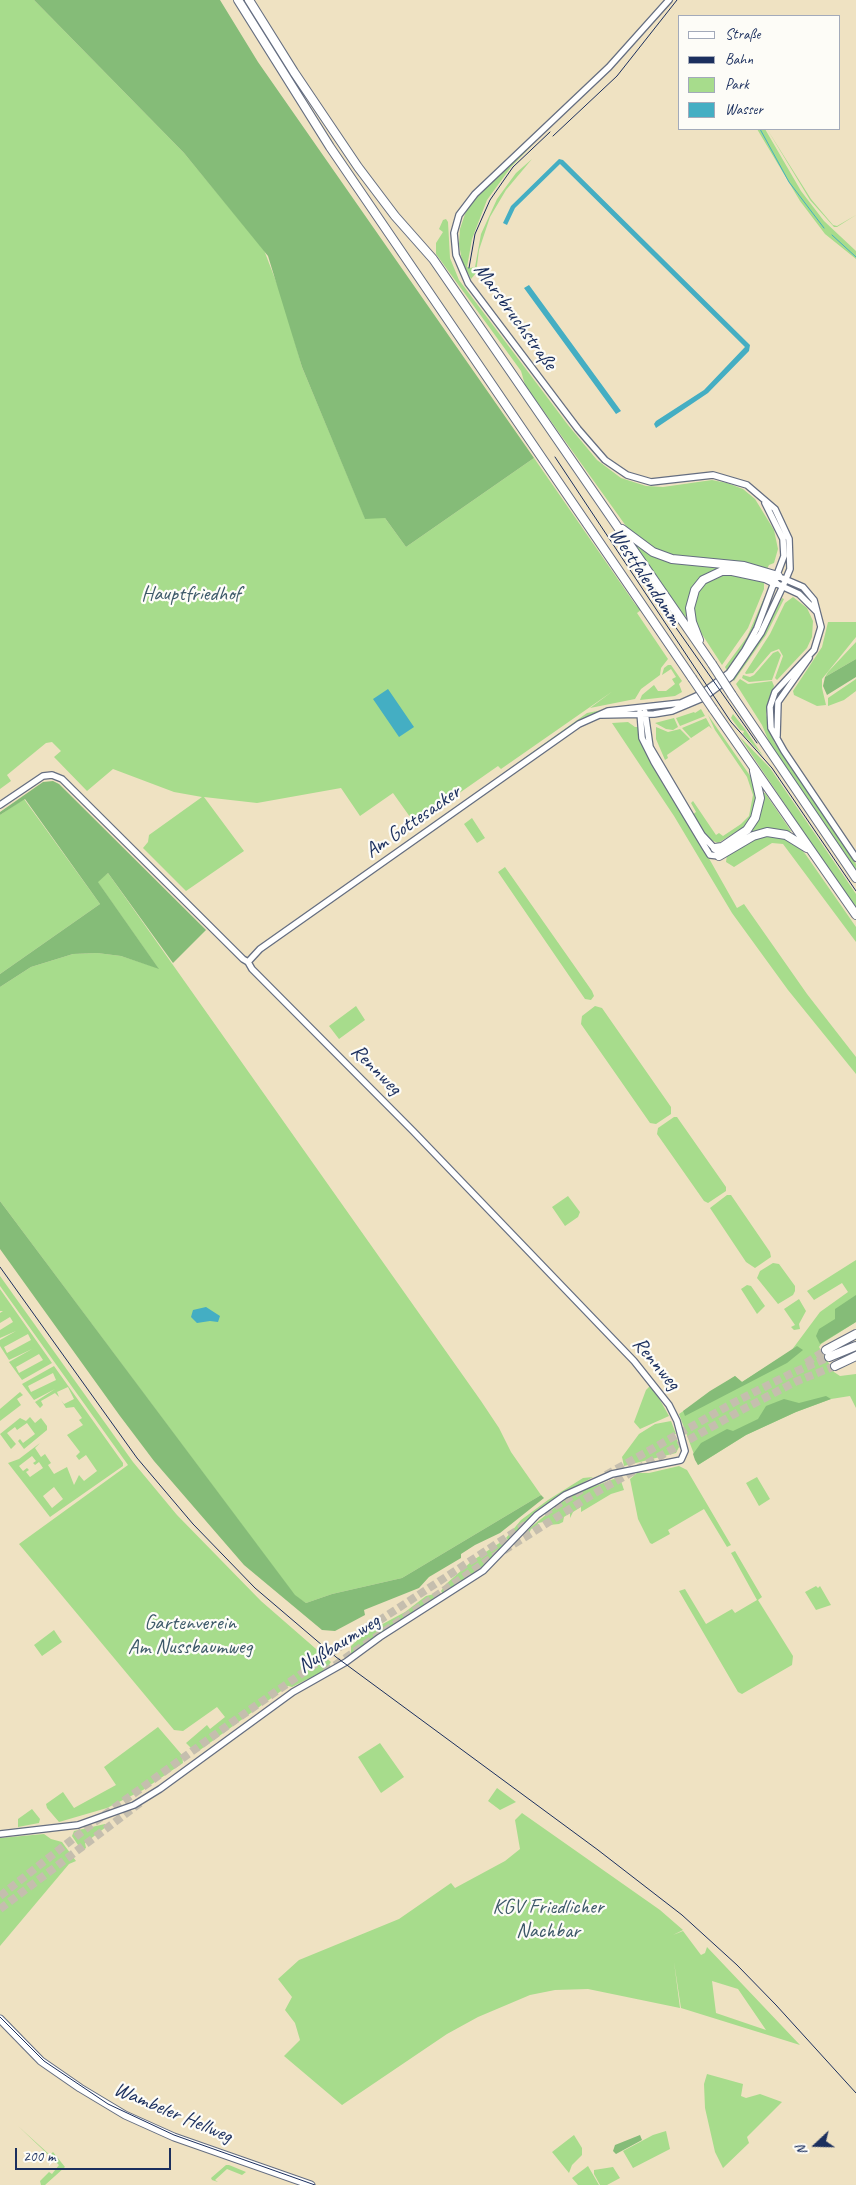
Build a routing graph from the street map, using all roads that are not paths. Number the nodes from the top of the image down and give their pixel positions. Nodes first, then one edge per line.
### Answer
1 (238, 0) edge
2 (249, 0) edge
3 (669, 0) edge
4 (615, 523) junction
5 (780, 579) junction
6 (783, 586) junction
7 (817, 612) junction
8 (704, 654) junction
9 (642, 708) junction
10 (601, 714) junction
11 (639, 714) junction
12 (646, 715) junction
13 (753, 766) junction
14 (0, 805) edge
15 (811, 850) junction
16 (714, 853) junction
17 (856, 858) edge
18 (856, 878) edge
19 (856, 915) edge
20 (248, 962) junction
21 (856, 1334) edge
22 (856, 1346) edge
23 (856, 1358) edge
24 (835, 1366) tunnel mouth
25 (683, 1458) joint
26 (0, 1834) edge
27 (0, 2018) edge
28 (311, 2185) edge

1 - 13 highway, Westfalendamm, bridge
2 - 4 highway, Westfalendamm
3 - 5 street, Marsbruchstraße
4 - 5 highway
4 - 8 highway, Westfalendamm
5 - 6 street
5 - 7 street
5 - 8 highway
5 - 9 street, Am Gottesacker
6 - 7 street
6 - 12 street, Am Gottesacker
7 - 17 street
8 - 18 highway, Westfalendamm, bridge
9 - 10 street, Am Gottesacker
9 - 11 street
9 - 12 street
10 - 11 street, Am Gottesacker
10 - 20 street, Am Gottesacker
11 - 12 street, Am Gottesacker
11 - 16 street
12 - 16 street
13 - 15 highway, Westfalendamm
13 - 16 highway
14 - 20 street, Rennweg
15 - 16 highway
15 - 19 highway, Westfalendamm
20 - 25 street, Rennweg
21 - 22 highway
23 - 24 highway
25 - 26 street, Nußbaumweg
27 - 28 main road, Wambeler Hellweg

